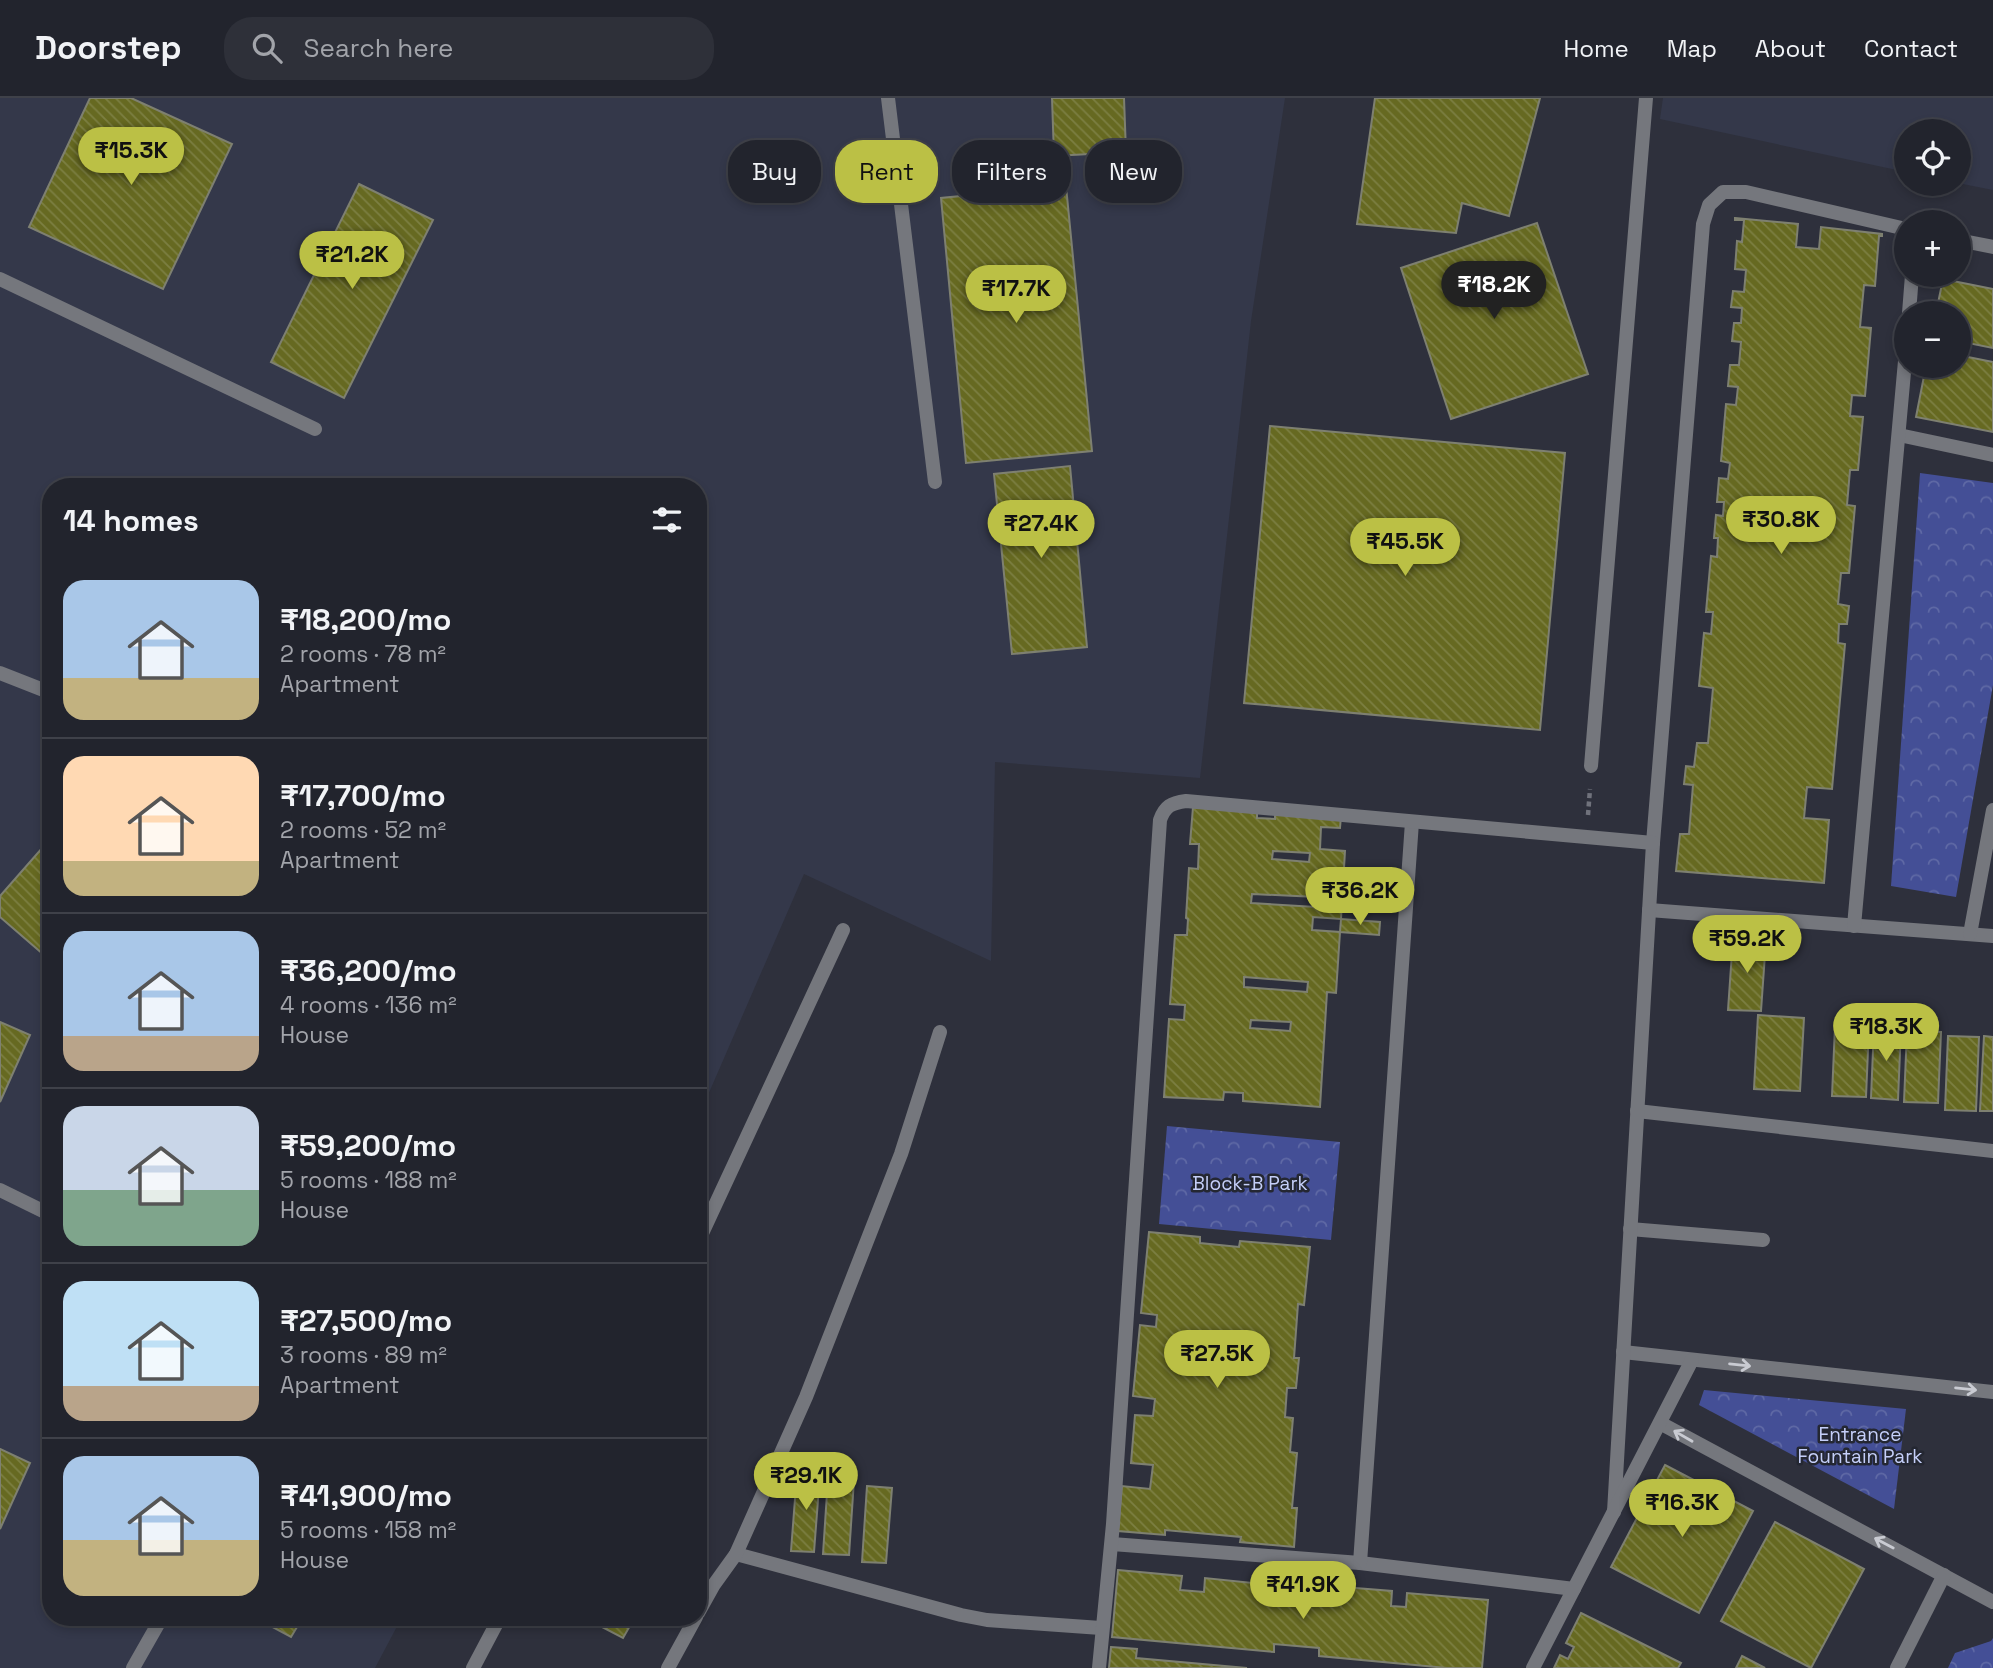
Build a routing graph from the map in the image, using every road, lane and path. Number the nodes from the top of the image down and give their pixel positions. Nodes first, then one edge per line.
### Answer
1 (888, 98) edge
2 (1646, 98) edge
3 (1894, 226) edge
4 (1971, 243) edge
5 (1993, 247) edge
6 (0, 279) edge
7 (1904, 378) edge
8 (315, 429) dead end
9 (1899, 435) junction
10 (1993, 455) edge
11 (935, 482) dead end
12 (0, 673) edge
13 (42, 689) edge
14 (1591, 766) joint
15 (1993, 810) edge
16 (1412, 822) junction
17 (1587, 837) junction
18 (1653, 842) junction
19 (1649, 910) junction
20 (1854, 926) junction
21 (843, 930) dead end
22 (1970, 934) junction
23 (1993, 936) edge
24 (940, 1032) dead end
25 (1637, 1111) junction
26 (1993, 1152) edge
27 (0, 1190) edge
28 (42, 1211) edge
29 (707, 1223) edge
30 (1630, 1229) junction
31 (1763, 1240) dead end
32 (1623, 1352) junction
33 (1692, 1360) junction
34 (1993, 1392) edge
35 (1660, 1423) junction
36 (1614, 1512) junction
37 (1112, 1544) junction
38 (736, 1554) junction
39 (1360, 1563) junction
40 (1944, 1575) junction
41 (1574, 1588) junction
42 (707, 1597) edge
43 (1993, 1602) edge
44 (157, 1626) edge
45 (495, 1626) edge
46 (691, 1626) edge
47 (1101, 1628) junction
48 (133, 1668) edge
49 (473, 1668) edge
50 (668, 1668) edge
51 (1099, 1668) edge
52 (1533, 1668) edge
53 (1897, 1668) edge

1 - 11 street
2 - 14 street
3 - 18 street
4 - 5 street
6 - 8 street
7 - 9 street
9 - 10 street
9 - 20 street
12 - 13 street
14 - 17 path
15 - 22 street
16 - 17 street
16 - 37 street
16 - 39 street
17 - 18 street
18 - 19 street
19 - 20 street
19 - 25 street
20 - 22 street
21 - 29 street
22 - 23 street
24 - 38 street
25 - 26 street
25 - 30 street
27 - 28 street
30 - 31 street
30 - 32 street
32 - 33 street
32 - 36 street
33 -> 34 street
33 - 35 street
35 - 36 street
40 -> 35 street
36 - 41 street
37 - 39 street
37 - 47 street
38 - 42 street
38 - 47 street
39 - 41 street
40 - 43 street
40 - 53 street
41 - 52 street
44 - 48 street
45 - 49 street
46 - 50 street
47 - 51 street

